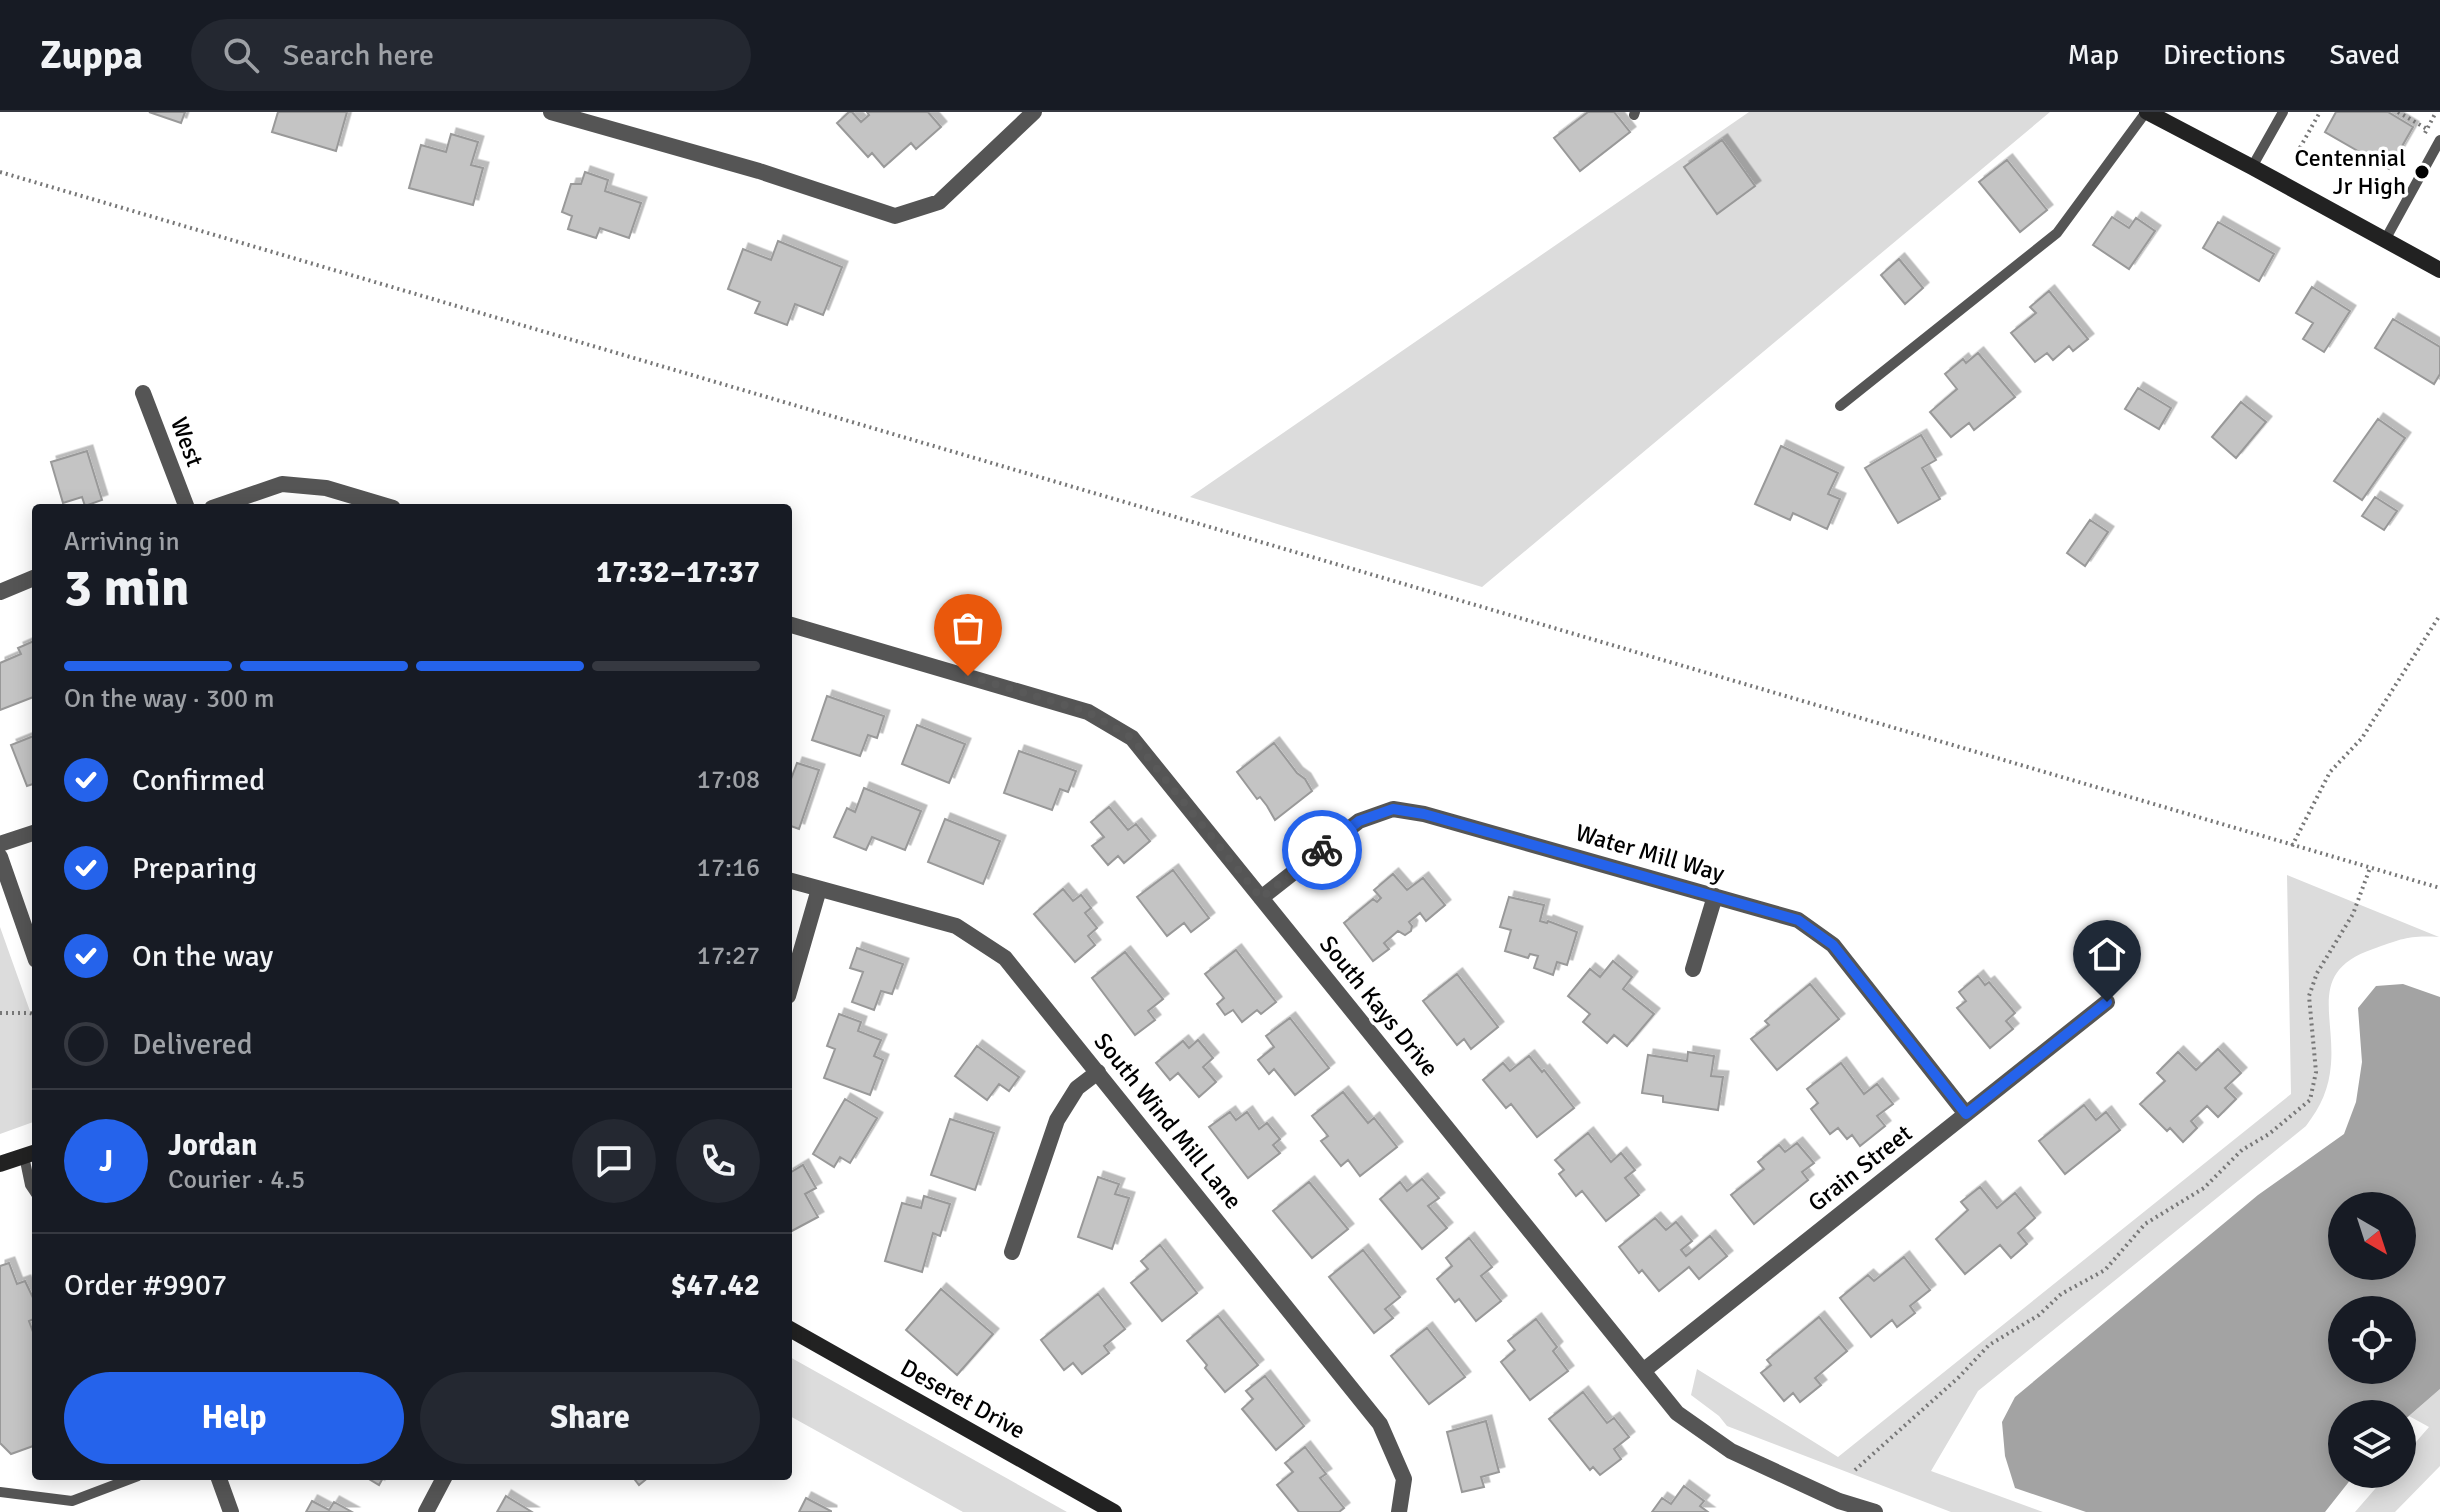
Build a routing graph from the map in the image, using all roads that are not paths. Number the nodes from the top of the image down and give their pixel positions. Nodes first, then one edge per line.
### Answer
1 (551, 112) edge
2 (1034, 112) edge
3 (2147, 112) edge
4 (2283, 112) edge
5 (580, 116) edge
6 (2440, 140) edge
7 (2252, 167) junction
8 (2385, 240) junction
9 (2440, 270) edge
10 (143, 393) dead end
11 (1840, 406) dead end
12 (185, 504) edge
13 (224, 504) edge
14 (380, 504) edge
15 (32, 579) edge
16 (0, 592) edge
17 (792, 625) edge
18 (32, 833) edge
19 (0, 844) edge
20 (0, 857) edge
21 (792, 881) edge
22 (819, 889) junction
23 (1715, 896) junction
24 (1261, 898) junction
25 (32, 949) edge
26 (1693, 969) dead end
27 (792, 982) edge
28 (2107, 1002) dead end
29 (1098, 1072) junction
30 (1966, 1114) junction
31 (30, 1154) edge
32 (0, 1164) edge
33 (32, 1188) edge
34 (1012, 1252) dead end
35 (792, 1330) edge
36 (1643, 1371) junction
37 (127, 1480) edge
38 (219, 1480) edge
39 (443, 1480) edge
40 (0, 1492) edge
41 (231, 1512) edge
42 (426, 1512) edge
43 (1114, 1512) edge
44 (1399, 1512) edge
45 (1875, 1512) edge

1 - 5 street
2 - 5 street
3 - 7 street
3 - 11 lane
4 - 7 lane
6 - 8 lane
7 - 8 street
8 - 9 street
10 - 12 street, West
13 - 14 street
15 - 16 street
17 - 24 street, South Kays Drive
18 - 19 street
20 - 25 street
21 - 22 street, South Wind Mill Lane
22 - 27 street
22 - 29 street, South Wind Mill Lane
23 - 24 street, Water Mill Way
23 - 26 street
23 - 30 street, Water Mill Way
24 - 36 street, South Kays Drive
28 - 30 street, Grain Street
29 - 34 street
29 - 44 street, South Wind Mill Lane
30 - 36 street, Grain Street
31 - 32 street
31 - 33 lane
35 - 43 street, Deseret Drive
36 - 45 street, South Kays Drive
37 - 40 lane
38 - 41 street
39 - 42 street

